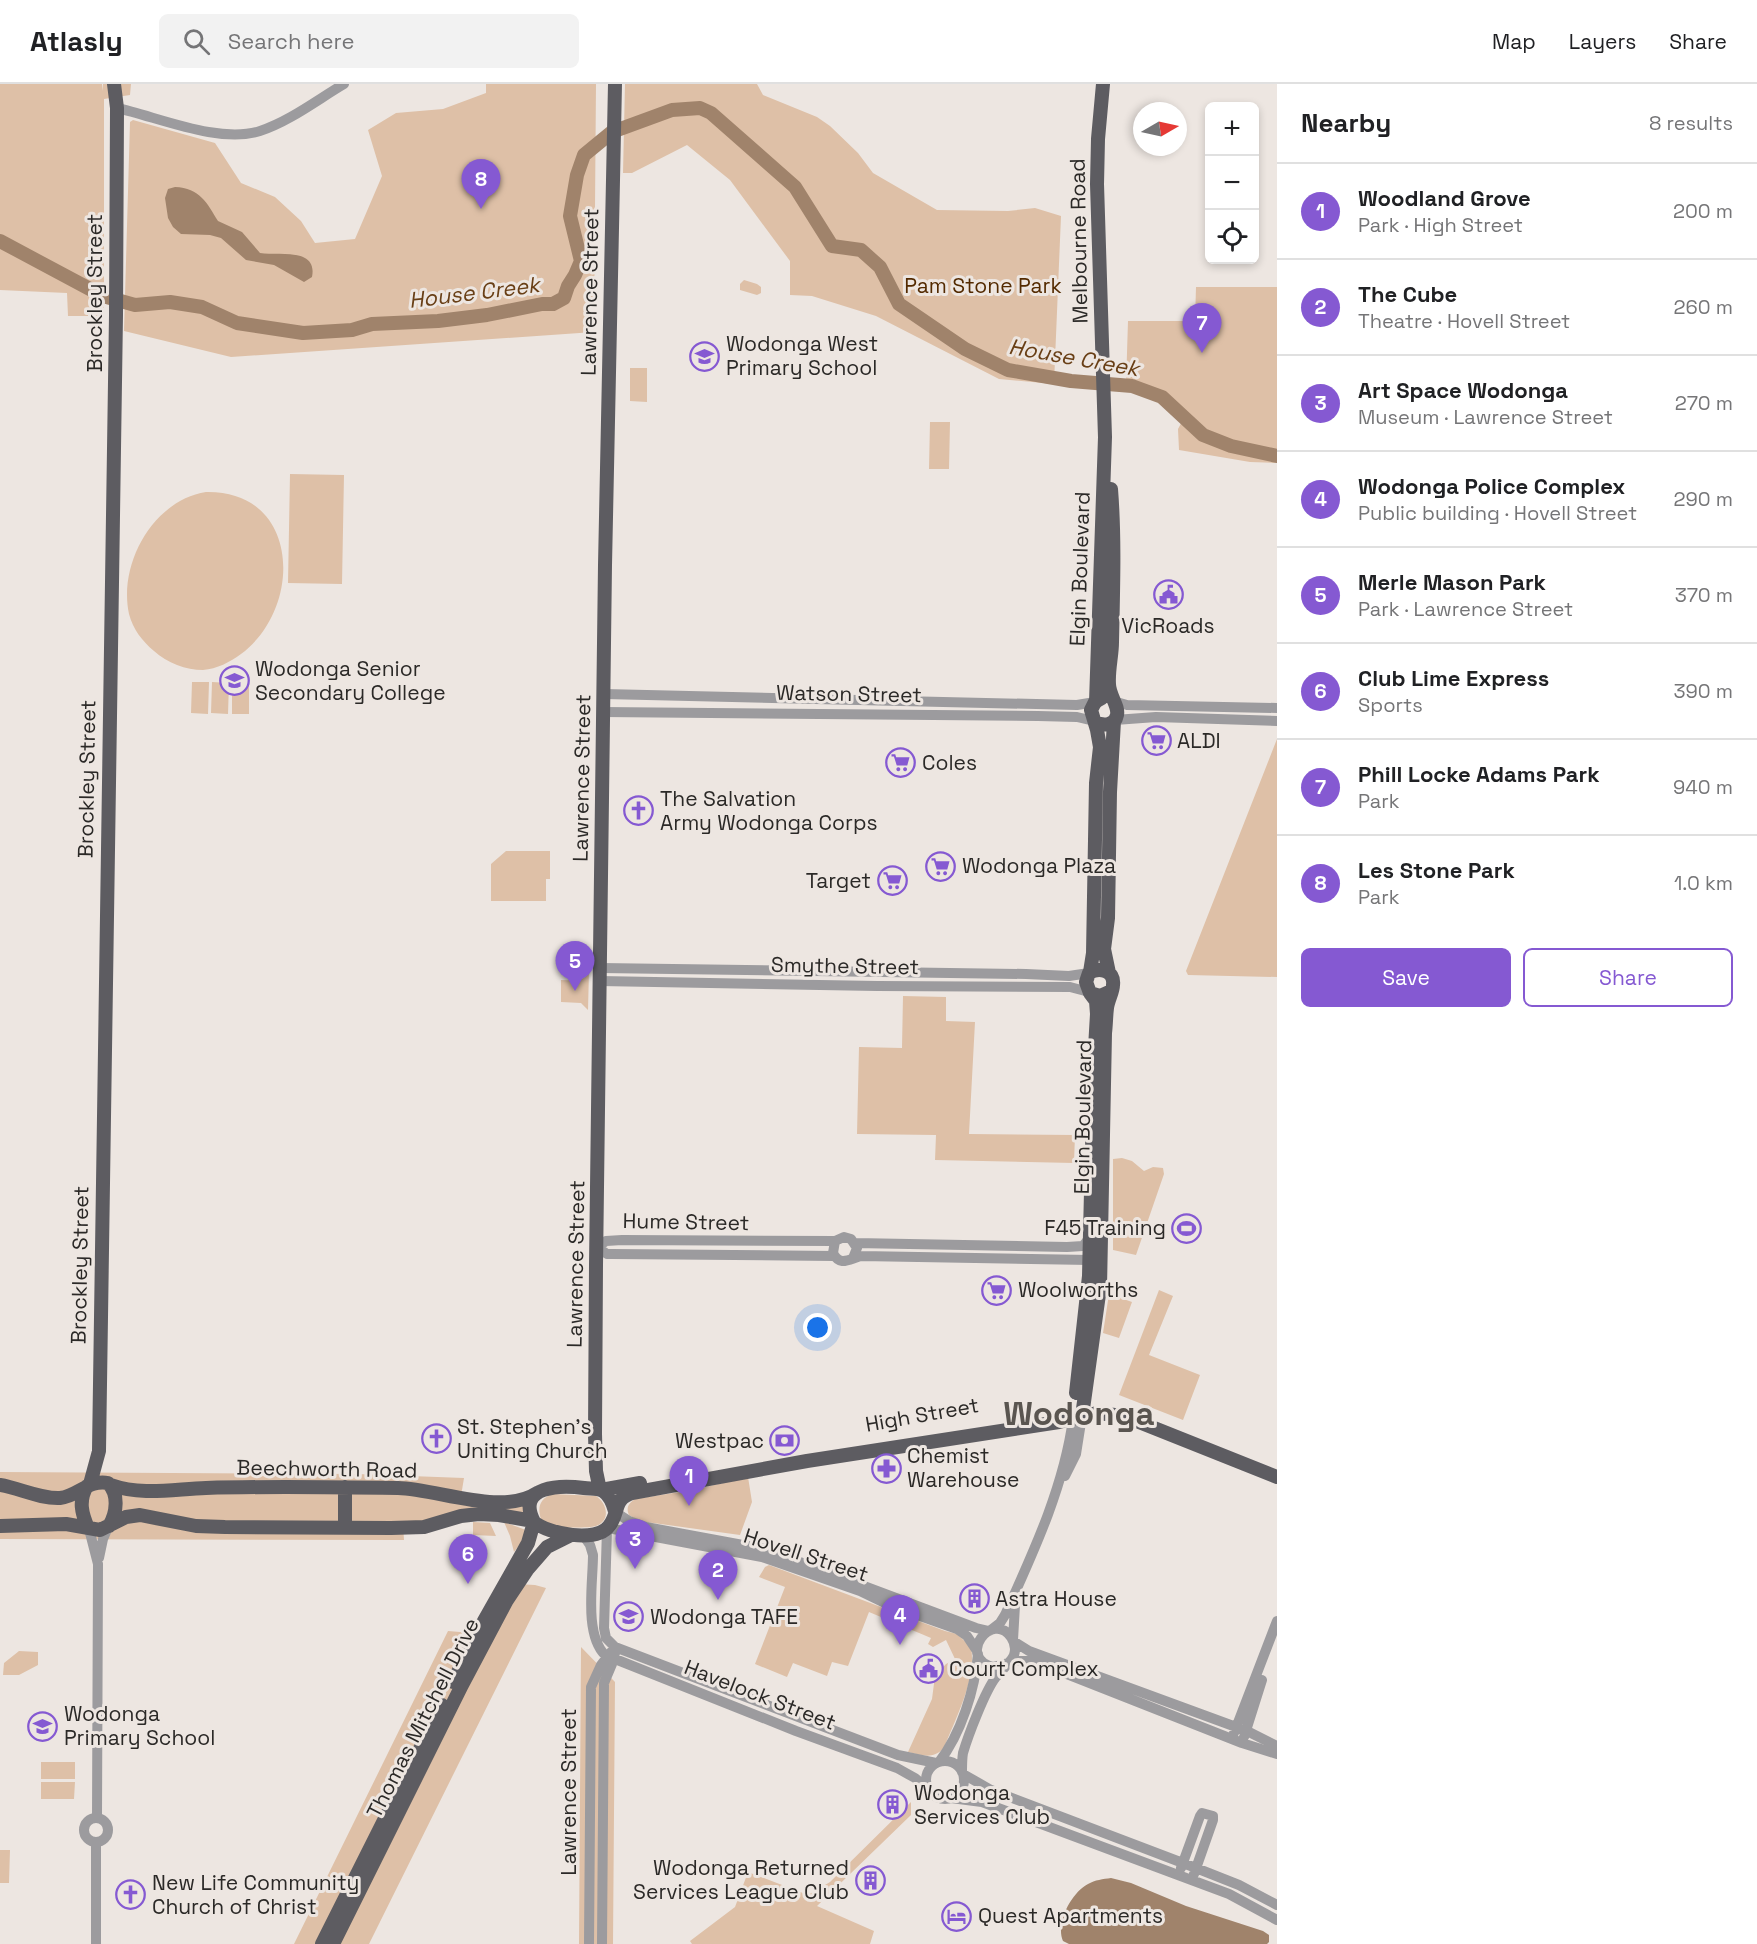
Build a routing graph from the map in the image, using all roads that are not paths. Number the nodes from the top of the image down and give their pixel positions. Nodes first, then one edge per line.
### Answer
1 (114, 84) edge
2 (121, 84) edge
3 (613, 84) edge
4 (1103, 84) edge
5 (341, 85) edge
6 (117, 108) junction
7 (1104, 397) joint
8 (1107, 509) junction
9 (1114, 564) junction
10 (1100, 568) junction
11 (604, 694) junction
12 (639, 696) junction
13 (825, 699) junction
14 (852, 700) junction
15 (878, 700) junction
16 (1113, 701) junction
17 (992, 702) junction
18 (1095, 702) junction
19 (1038, 703) junction
20 (1221, 706) junction
21 (1277, 708) edge
22 (603, 712) junction
23 (638, 712) junction
24 (825, 713) junction
25 (852, 714) junction
26 (878, 714) junction
27 (992, 716) junction
28 (1038, 716) junction
29 (1222, 719) junction
30 (1095, 721) junction
31 (1114, 721) junction
32 (1277, 721) edge
33 (652, 969) junction
34 (801, 971) junction
35 (848, 972) junction
36 (877, 972) junction
37 (1090, 972) junction
38 (1109, 973) junction
39 (982, 974) junction
40 (1026, 974) junction
41 (600, 975) junction
42 (652, 982) junction
43 (802, 985) junction
44 (847, 986) junction
45 (877, 986) junction
46 (981, 987) junction
47 (1026, 987) junction
48 (1111, 991) junction
49 (1089, 992) junction
50 (1090, 1237) junction
51 (622, 1240) junction
52 (687, 1241) junction
53 (835, 1241) junction
54 (776, 1242) junction
55 (855, 1243) junction
56 (911, 1245) junction
57 (954, 1245) junction
58 (1018, 1246) junction
59 (597, 1247) junction
60 (1101, 1249) junction
61 (622, 1255) junction
62 (687, 1256) junction
63 (776, 1256) junction
64 (834, 1256) junction
65 (912, 1257) junction
66 (853, 1258) junction
67 (954, 1258) junction
68 (1018, 1259) junction
69 (1090, 1260) junction
70 (1078, 1413) junction
71 (99, 1451) junction
72 (595, 1452) junction
73 (1277, 1468) edge
74 (1277, 1477) edge
75 (109, 1484) junction
76 (0, 1485) edge
77 (88, 1485) junction
78 (345, 1487) junction
79 (575, 1487) junction
80 (601, 1490) junction
81 (539, 1492) junction
82 (615, 1511) junction
83 (533, 1522) junction
84 (0, 1526) edge
85 (109, 1526) junction
86 (89, 1528) junction
87 (345, 1528) junction
88 (607, 1529) junction
89 (579, 1534) junction
90 (764, 1553) junction
91 (605, 1556) junction
92 (98, 1564) junction
93 (593, 1569) junction
94 (1021, 1578) junction
95 (890, 1600) junction
96 (1277, 1621) edge
97 (990, 1630) junction
98 (1013, 1641) junction
99 (1277, 1641) edge
100 (615, 1647) junction
101 (977, 1652) junction
102 (610, 1658) junction
103 (1009, 1662) junction
104 (459, 1682) junction
105 (1112, 1686) junction
106 (800, 1717) junction
107 (1241, 1729) junction
108 (796, 1731) junction
109 (1237, 1741) junction
110 (1277, 1746) edge
111 (1277, 1754) edge
112 (937, 1763) junction
113 (963, 1773) junction
114 (928, 1789) junction
115 (590, 1796) junction
116 (603, 1796) junction
117 (951, 1798) junction
118 (1022, 1802) junction
119 (1017, 1814) junction
120 (97, 1818) junction
121 (96, 1842) junction
122 (1183, 1863) junction
123 (1196, 1868) junction
124 (1180, 1875) junction
125 (1192, 1879) junction
126 (1277, 1905) edge
127 (1277, 1920) edge
128 (329, 1941) edge
129 (96, 1944) edge
130 (589, 1944) edge
131 (602, 1944) edge

1 - 6 main road, Brockley Street
2 - 6 main road, Brockley Street
3 - 11 main road, Lawrence Street
4 - 7 main road, Melbourne Road
5 - 6 street
6 - 71 main road, Brockley Street
7 - 8 main road, Elgin Boulevard
8 - 9 main road, Elgin Boulevard
8 - 10 main road, Elgin Boulevard
9 - 10 main road
9 - 16 main road, Elgin Boulevard
10 - 18 main road, Elgin Boulevard
11 - 12 street, Watson Street
11 - 22 main road, Lawrence Street
12 - 13 street, Watson Street
12 - 23 street
13 - 14 street, Watson Street
13 - 24 street
14 - 15 street, Watson Street
14 - 25 street
15 - 17 street, Watson Street
15 - 26 street
16 - 18 main road
16 - 20 street
16 - 31 main road
17 - 19 street, Watson Street
17 - 27 street
18 - 19 street, Watson Street
18 - 30 main road
19 - 28 street
20 - 21 street
20 - 29 street
22 - 23 street, Watson Street
22 - 41 main road, Lawrence Street
23 - 24 street, Watson Street
24 - 25 street, Watson Street
25 - 26 street, Watson Street
26 - 27 street, Watson Street
27 - 28 street, Watson Street
28 - 30 street, Watson Street
29 - 31 street
29 - 32 street
30 - 31 main road
30 - 37 main road
31 - 38 main road
33 - 34 street, Smythe Street
33 - 41 street, Smythe Street
33 - 42 street
34 - 35 street, Smythe Street
34 - 43 street
35 - 36 street, Smythe Street
35 - 44 street
36 - 39 street, Smythe Street
36 - 45 street
37 - 38 main road
37 - 40 street, Smythe Street
37 - 49 main road
38 - 48 main road
39 - 40 street, Smythe Street
39 - 46 street
40 - 47 street
41 - 42 street, Smythe Street
41 - 59 main road, Lawrence Street
42 - 43 street, Smythe Street
43 - 44 street, Smythe Street
44 - 45 street, Smythe Street
45 - 46 street, Smythe Street
46 - 47 street, Smythe Street
47 - 49 street, Smythe Street
48 - 49 main road
48 - 60 main road, Elgin Boulevard
49 - 50 main road, Elgin Boulevard
50 - 58 street
50 - 69 main road, Elgin Boulevard
51 - 52 street, Hume Street
51 - 59 street, Hume Street
51 - 61 street
52 - 54 street, Hume Street
52 - 62 street
53 - 54 street, Hume Street
53 - 55 street
53 - 64 street
54 - 63 street
55 - 56 street
55 - 66 street
56 - 57 street
56 - 65 street
57 - 58 street
57 - 67 street
58 - 68 street
59 - 61 street, Hume Street
59 - 72 main road, Lawrence Street
60 - 69 street
60 - 70 main road, Elgin Boulevard
61 - 62 street, Hume Street
62 - 63 street, Hume Street
63 - 64 street, Hume Street
64 - 66 street
65 - 66 street
65 - 67 street
67 - 68 street
68 - 69 street
69 - 70 main road, Elgin Boulevard
70 - 73 main road, High Street
70 - 74 main road, High Street
70 - 80 main road, High Street
70 - 82 main road, High Street
70 - 94 street, Elgin Boulevard
71 - 75 main road, Brockley Street
71 - 77 main road, Brockley Street
72 - 79 main road, Lawrence Street
72 - 80 main road, Lawrence Street
75 - 77 main road
75 - 78 main road, Beechworth Road
75 - 85 main road
76 - 77 main road
77 - 86 main road
78 - 81 main road, Beechworth Road
78 - 87 main road
79 - 80 main road
79 - 81 main road
80 - 82 main road
81 - 83 main road
82 - 88 main road
82 - 90 street, Hovell Street
83 - 87 main road
83 - 89 main road
83 - 104 main road, Thomas Mitchell Drive
84 - 86 main road
85 - 86 main road
85 - 87 main road
85 - 92 street
86 - 92 street
88 - 89 main road
88 - 90 street, Hovell Street
88 - 91 street, Lawrence Street
89 - 93 street
89 - 104 main road, Thomas Mitchell Drive
90 - 95 street, Hovell Street
91 - 93 street
91 - 100 street, Lawrence Street
92 - 120 street
93 - 102 street
94 - 97 street, Elgin Boulevard
94 - 98 street, Elgin Boulevard
95 - 97 street, Hovell Street
95 - 101 street, Hovell Street
96 - 107 street
97 - 98 street
97 - 101 street
98 - 103 street
98 - 105 street
99 - 107 street
100 - 102 street, Lawrence Street
100 - 106 street, Havelock Street
101 - 103 street
101 - 112 street
102 - 108 street, Havelock Street
102 - 115 street, Lawrence Street
102 - 116 street, Lawrence Street
103 - 105 street
103 - 113 street
104 - 128 main road, Thomas Mitchell Drive
105 - 107 street
105 - 109 street
106 - 108 street
106 - 112 street, Havelock Street
107 - 109 street
107 - 110 street
108 - 114 street, Havelock Street
109 - 111 street
112 - 113 street
112 - 114 street
113 - 117 street
113 - 118 street
114 - 117 street
115 - 116 street
115 - 130 street, Lawrence Street
116 - 131 street, Lawrence Street
117 - 119 street
118 - 119 street
118 - 122 street
119 - 124 street
120 - 121 street
120 - 121 street
121 - 129 street
122 - 123 street
122 - 123 street
122 - 124 street
123 - 125 street
123 - 126 street
124 - 125 street
125 - 127 street

